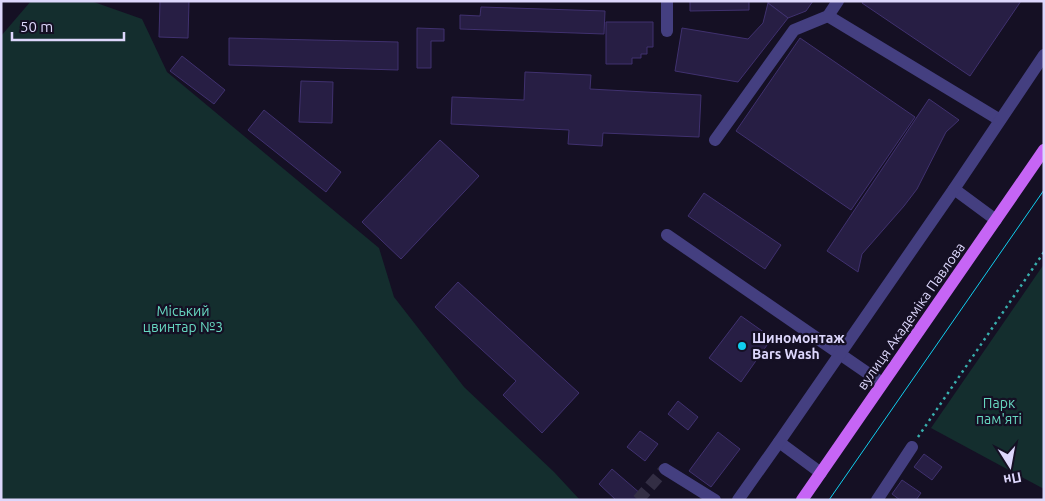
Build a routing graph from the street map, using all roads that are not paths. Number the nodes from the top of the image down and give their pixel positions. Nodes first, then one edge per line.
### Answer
1 (667, 1) edge
2 (838, 1) edge
3 (828, 16) junction
4 (667, 31) dead end
5 (1044, 55) edge
6 (1000, 120) junction
7 (715, 140) dead end
8 (1044, 150) edge
9 (954, 189) junction
10 (996, 220) junction
11 (668, 235) dead end
12 (839, 354) junction
13 (882, 383) junction
14 (779, 442) junction
15 (912, 447) road end
16 (665, 469) dead end
17 (821, 473) junction
18 (715, 500) edge
19 (738, 500) edge
20 (802, 500) edge
21 (877, 500) edge

1 - 4 street
2 - 3 street
3 - 6 street
3 - 7 street
5 - 6 street
6 - 9 street
8 - 10 main road, вулиця Академіка Павлова
9 - 10 street
9 - 12 street
10 - 13 main road, вулиця Академіка Павлова
11 - 12 street
12 - 13 street
12 - 14 street
13 - 17 main road, вулиця Академіка Павлова
14 - 17 street
14 - 19 street
15 - 21 street
16 - 18 street
17 - 20 main road, вулиця Академіка Павлова

